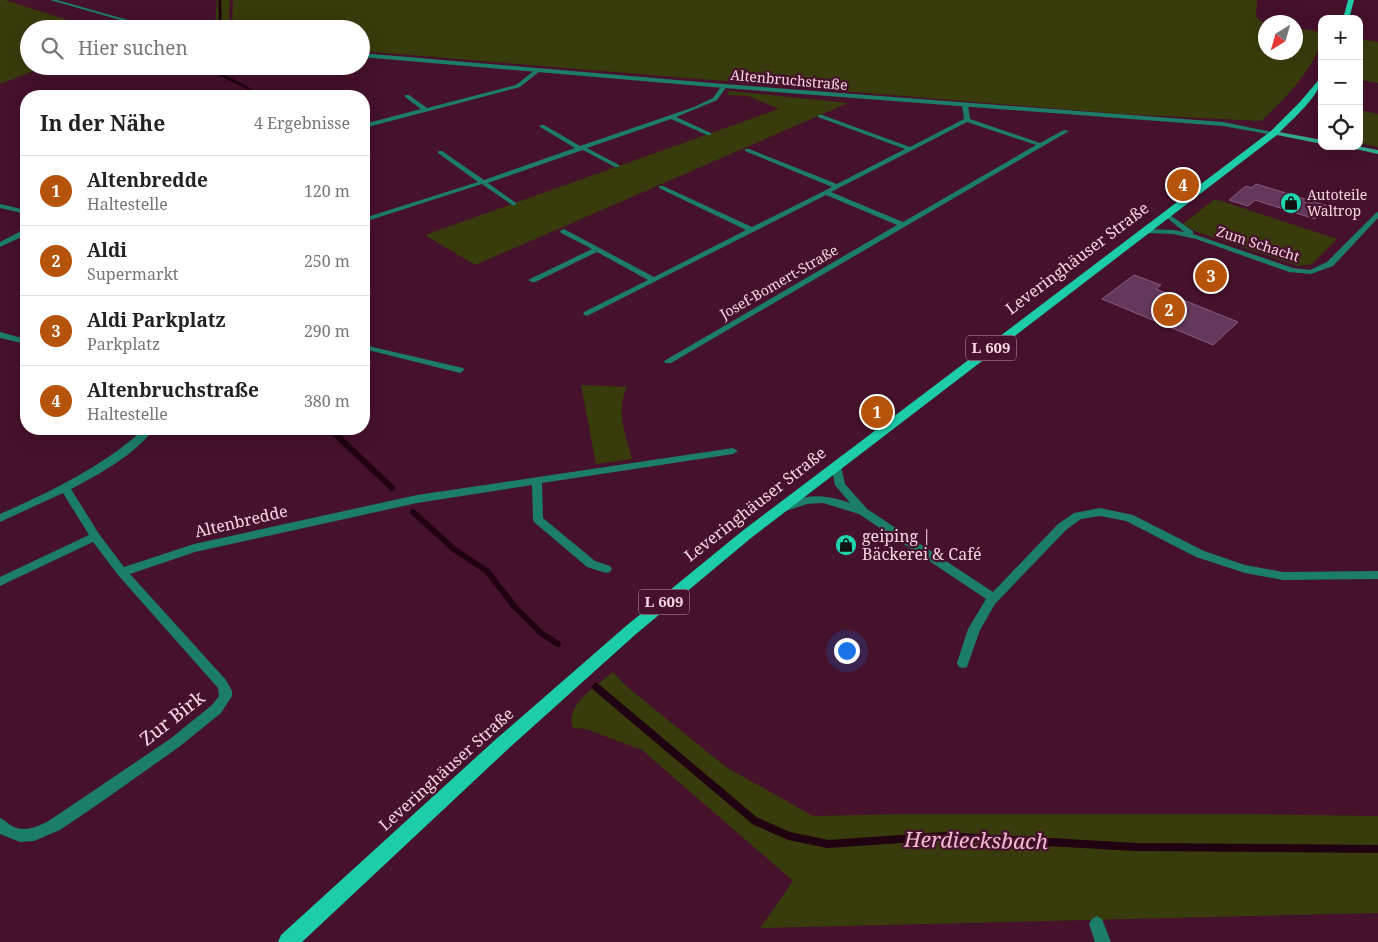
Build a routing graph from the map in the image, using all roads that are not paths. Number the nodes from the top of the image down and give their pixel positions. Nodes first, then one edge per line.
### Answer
1 (52, 0) edge
2 (1351, 0) edge
3 (1347, 15) edge
4 (125, 20) edge
5 (370, 56) edge
6 (537, 71) junction
7 (1318, 83) edge
8 (724, 86) junction
9 (406, 96) dead end
10 (965, 105) junction
11 (426, 110) junction
12 (820, 116) dead end
13 (672, 117) junction
14 (967, 120) junction
15 (370, 124) edge
16 (542, 126) dead end
17 (1066, 130) dead end
18 (1274, 133) junction
19 (709, 134) dead end
20 (1318, 141) edge
21 (1041, 145) junction
22 (582, 148) junction
23 (910, 149) junction
24 (1363, 149) edge
25 (748, 150) dead end
26 (440, 152) dead end
27 (1378, 152) edge
28 (617, 166) dead end
29 (483, 182) junction
30 (836, 186) junction
31 (661, 187) dead end
32 (824, 192) junction
33 (514, 204) dead end
34 (0, 206) edge
35 (20, 211) edge
36 (1378, 214) edge
37 (1167, 215) junction
38 (370, 218) edge
39 (903, 224) junction
40 (750, 229) junction
41 (564, 231) dead end
42 (1146, 231) junction
43 (20, 235) edge
44 (1198, 237) junction
45 (0, 245) edge
46 (598, 250) junction
47 (652, 279) junction
48 (532, 280) dead end
49 (587, 314) dead end
50 (0, 335) edge
51 (20, 340) edge
52 (370, 348) edge
53 (668, 361) dead end
54 (460, 370) dead end
55 (143, 435) edge
56 (733, 451) dead end
57 (836, 466) junction
58 (537, 482) junction
59 (66, 490) junction
60 (777, 511) junction
61 (864, 512) junction
62 (0, 518) edge
63 (95, 537) junction
64 (606, 569) dead end
65 (122, 572) junction
66 (1378, 575) edge
67 (0, 582) edge
68 (994, 598) junction
69 (963, 663) dead end
70 (0, 825) edge
71 (1097, 924) dead end
72 (288, 942) edge
73 (1103, 942) edge

1 - 4 street
2 - 3 main road
5 - 6 street, Altenbruchstraße
6 - 8 street, Altenbruchstraße
6 - 11 street
7 - 18 main road, L 609
8 - 10 street, Altenbruchstraße
8 - 13 street
9 - 11 street
10 - 14 street
10 - 18 street, Altenbruchstraße
11 - 15 street
12 - 23 street
13 - 19 street
13 - 22 street
14 - 21 street
14 - 23 street
16 - 22 street
17 - 21 street, Josef-Bomert-Straße
18 - 20 main road
18 - 37 main road, Leveringhäuser Straße / L 609
21 - 39 street, Josef-Bomert-Straße
22 - 28 street
22 - 29 street
23 - 30 street
24 - 27 main road
25 - 30 street
26 - 29 street
29 - 33 street
29 - 38 street
30 - 32 street
31 - 40 street
32 - 39 street
32 - 40 street
34 - 35 street
36 - 44 street, Zum Schacht
37 - 42 main road, Leveringhäuser Straße / L 609
37 - 44 street, Zum Schacht
39 - 53 street, Josef-Bomert-Straße
40 - 47 street
41 - 46 street
42 - 44 street, Zum Schacht
42 - 57 main road, Leveringhäuser Straße / L 609
43 - 45 street
46 - 47 street
46 - 48 street
47 - 49 street
50 - 51 street
52 - 54 street
55 - 59 street
56 - 58 street, Altenbredde
57 - 60 main road, Leveringhäuser Straße / L 609
57 - 61 street
58 - 64 street
58 - 65 street, Altenbredde
59 - 62 street
59 - 63 street
60 - 61 street
60 - 72 main road, Leveringhäuser Straße / L 609
61 - 68 street
63 - 65 street
63 - 67 street
65 - 70 street, Zur Birk
66 - 68 street
68 - 69 street
71 - 73 street

